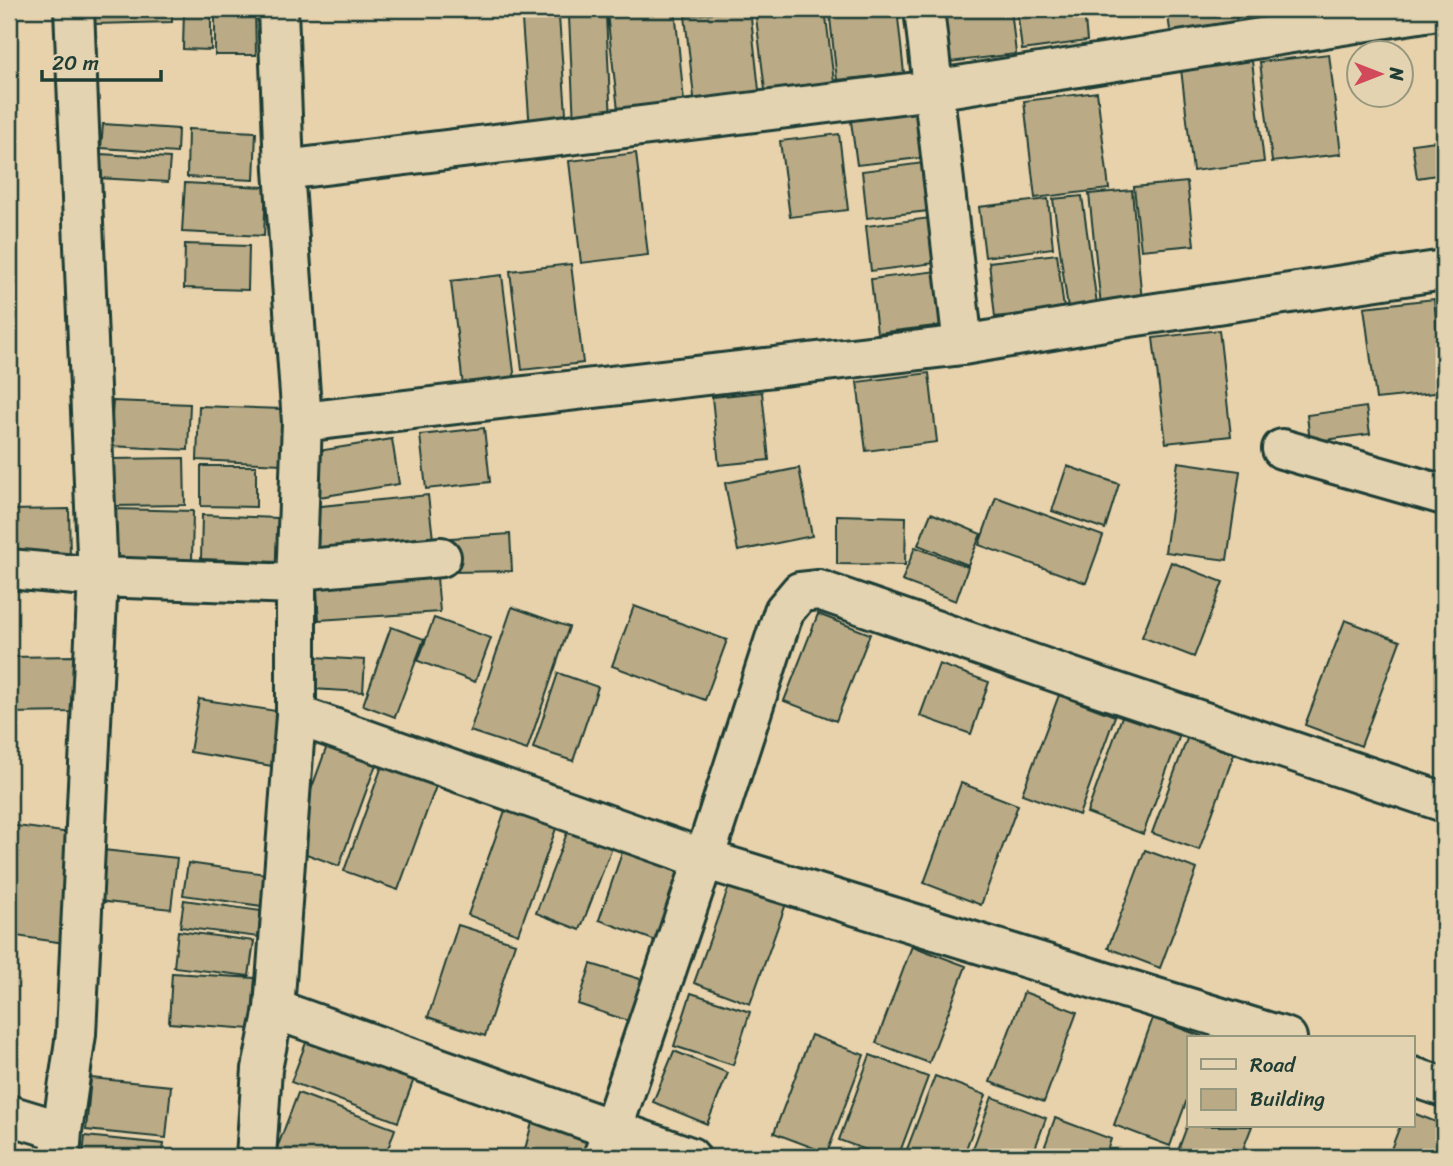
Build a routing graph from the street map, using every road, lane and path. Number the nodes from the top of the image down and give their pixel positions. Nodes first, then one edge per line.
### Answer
1 (74, 9) edge
2 (278, 9) edge
3 (924, 9) edge
4 (1444, 9) edge
5 (933, 90) junction
6 (284, 170) junction
7 (1444, 270) edge
8 (963, 345) junction
9 (302, 422) junction
10 (1282, 449) dead end
11 (1444, 495) edge
12 (442, 557) dead end
13 (9, 569) edge
14 (98, 577) junction
15 (297, 577) junction
16 (296, 715) junction
17 (1444, 802) edge
18 (704, 859) junction
19 (274, 1009) junction
20 (1280, 1036) edge
21 (1414, 1077) edge
22 (1444, 1087) edge
23 (9, 1115) edge
24 (61, 1144) edge
25 (608, 1144) edge
26 (256, 1157) edge
27 (690, 1157) edge

1 - 14 street
2 - 6 street
3 - 5 street
4 - 5 street
5 - 6 street
5 - 8 street
6 - 9 street
7 - 8 street
8 - 9 street
9 - 15 street
10 - 11 street
12 - 15 street
13 - 14 street
14 - 15 street
14 - 24 street
15 - 16 street
16 - 18 street
16 - 19 street
17 - 18 street
18 - 20 street
18 - 25 street
19 - 25 street
19 - 26 street
21 - 22 street
23 - 24 street
25 - 27 street

